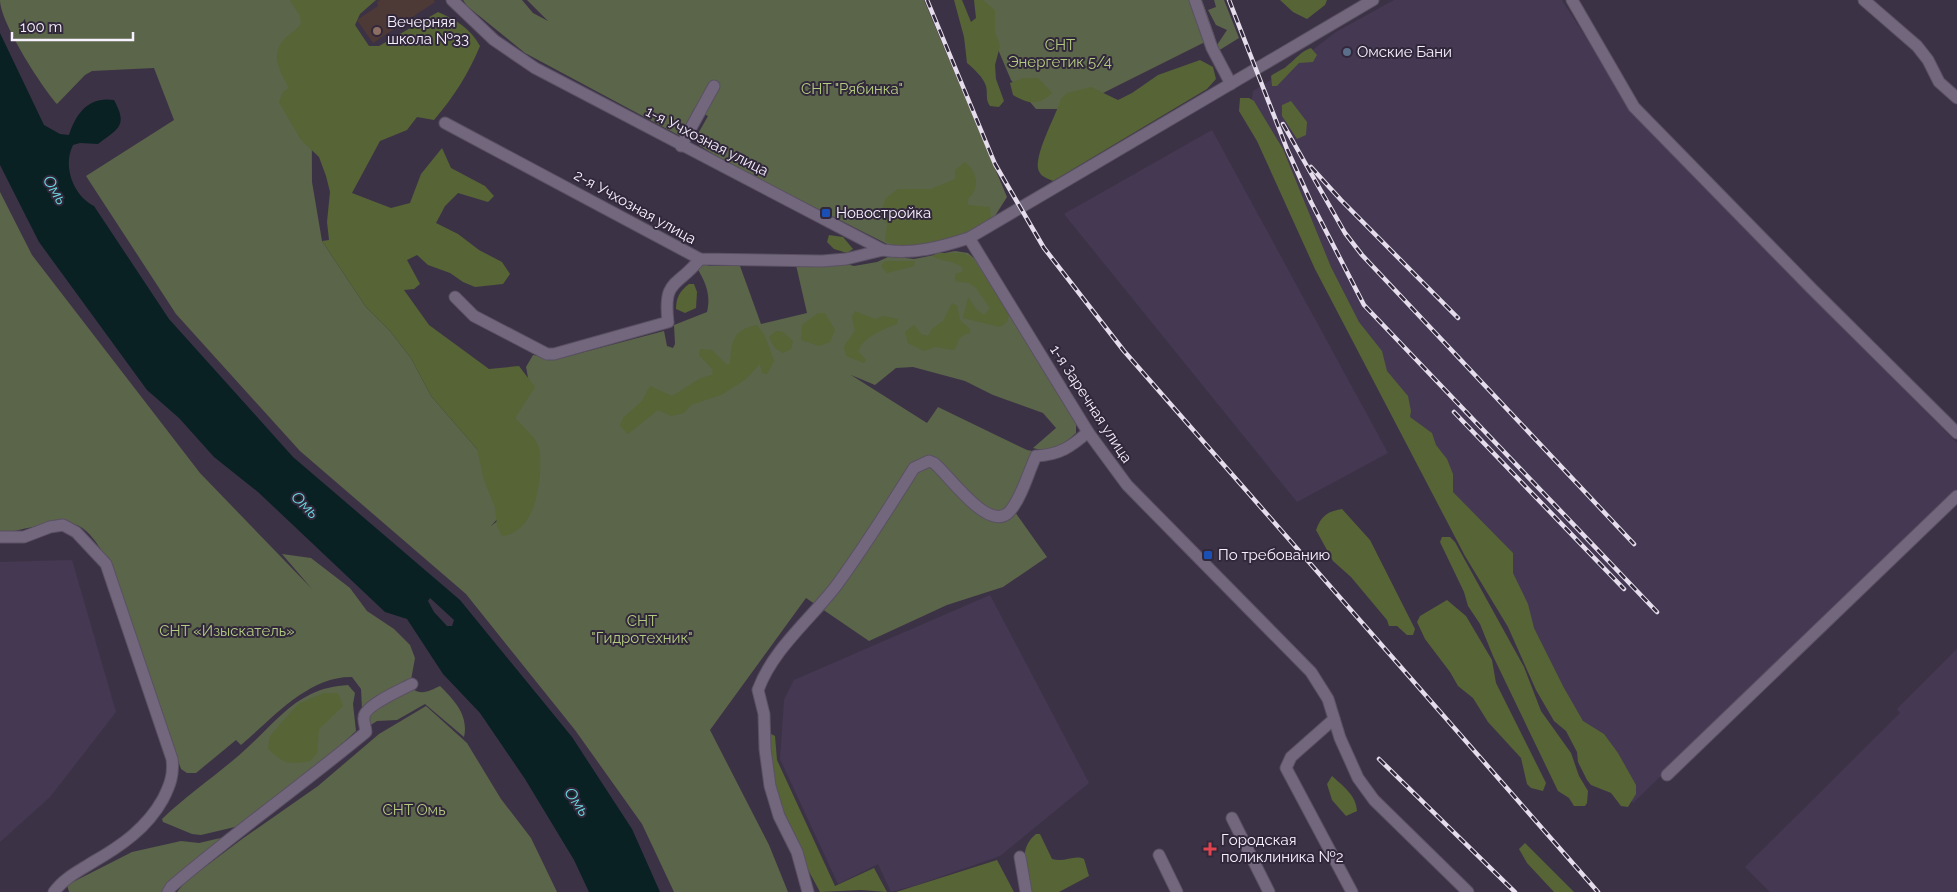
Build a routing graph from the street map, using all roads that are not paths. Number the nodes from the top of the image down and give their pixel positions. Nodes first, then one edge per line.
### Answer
1 (452, 0) edge
2 (1196, 0) edge
3 (1373, 0) edge
4 (1572, 0) edge
5 (1864, 0) edge
6 (1231, 84) junction
7 (714, 86) dead end
8 (1957, 98) edge
9 (445, 123) dead end
10 (681, 146) junction
11 (969, 238) junction
12 (883, 250) junction
13 (700, 259) junction
14 (455, 297) dead end
15 (1088, 432) junction
16 (1957, 433) edge
17 (1957, 496) edge
18 (0, 537) edge
19 (412, 684) dead end
20 (1334, 719) junction
21 (1667, 775) dead end
22 (1232, 818) dead end
23 (1158, 855) dead end
24 (1020, 857) dead end
25 (54, 892) edge
26 (168, 892) edge
27 (808, 892) edge
28 (1026, 892) edge
29 (1177, 892) edge
30 (1269, 892) edge
31 (1352, 892) edge
32 (1468, 892) edge

1 - 10 street, 1-я Учхозная улица
2 - 6 street
3 - 6 street, 1-я Учхозная улица
4 - 16 street
5 - 8 street
6 - 11 street, 1-я Учхозная улица
7 - 10 street
9 - 13 street, 2-я Учхозная улица
10 - 12 street, 1-я Учхозная улица
11 - 12 street, 1-я Учхозная улица
11 - 15 street, 1-я Заречная улица
12 - 13 street, 2-я Учхозная улица
13 - 14 street
15 - 20 street, 1-я Заречная улица
15 - 27 street
17 - 21 street
18 - 25 street
19 - 26 street
20 - 31 street
20 - 32 street, 1-я Заречная улица
22 - 30 street
23 - 29 street
24 - 28 street

